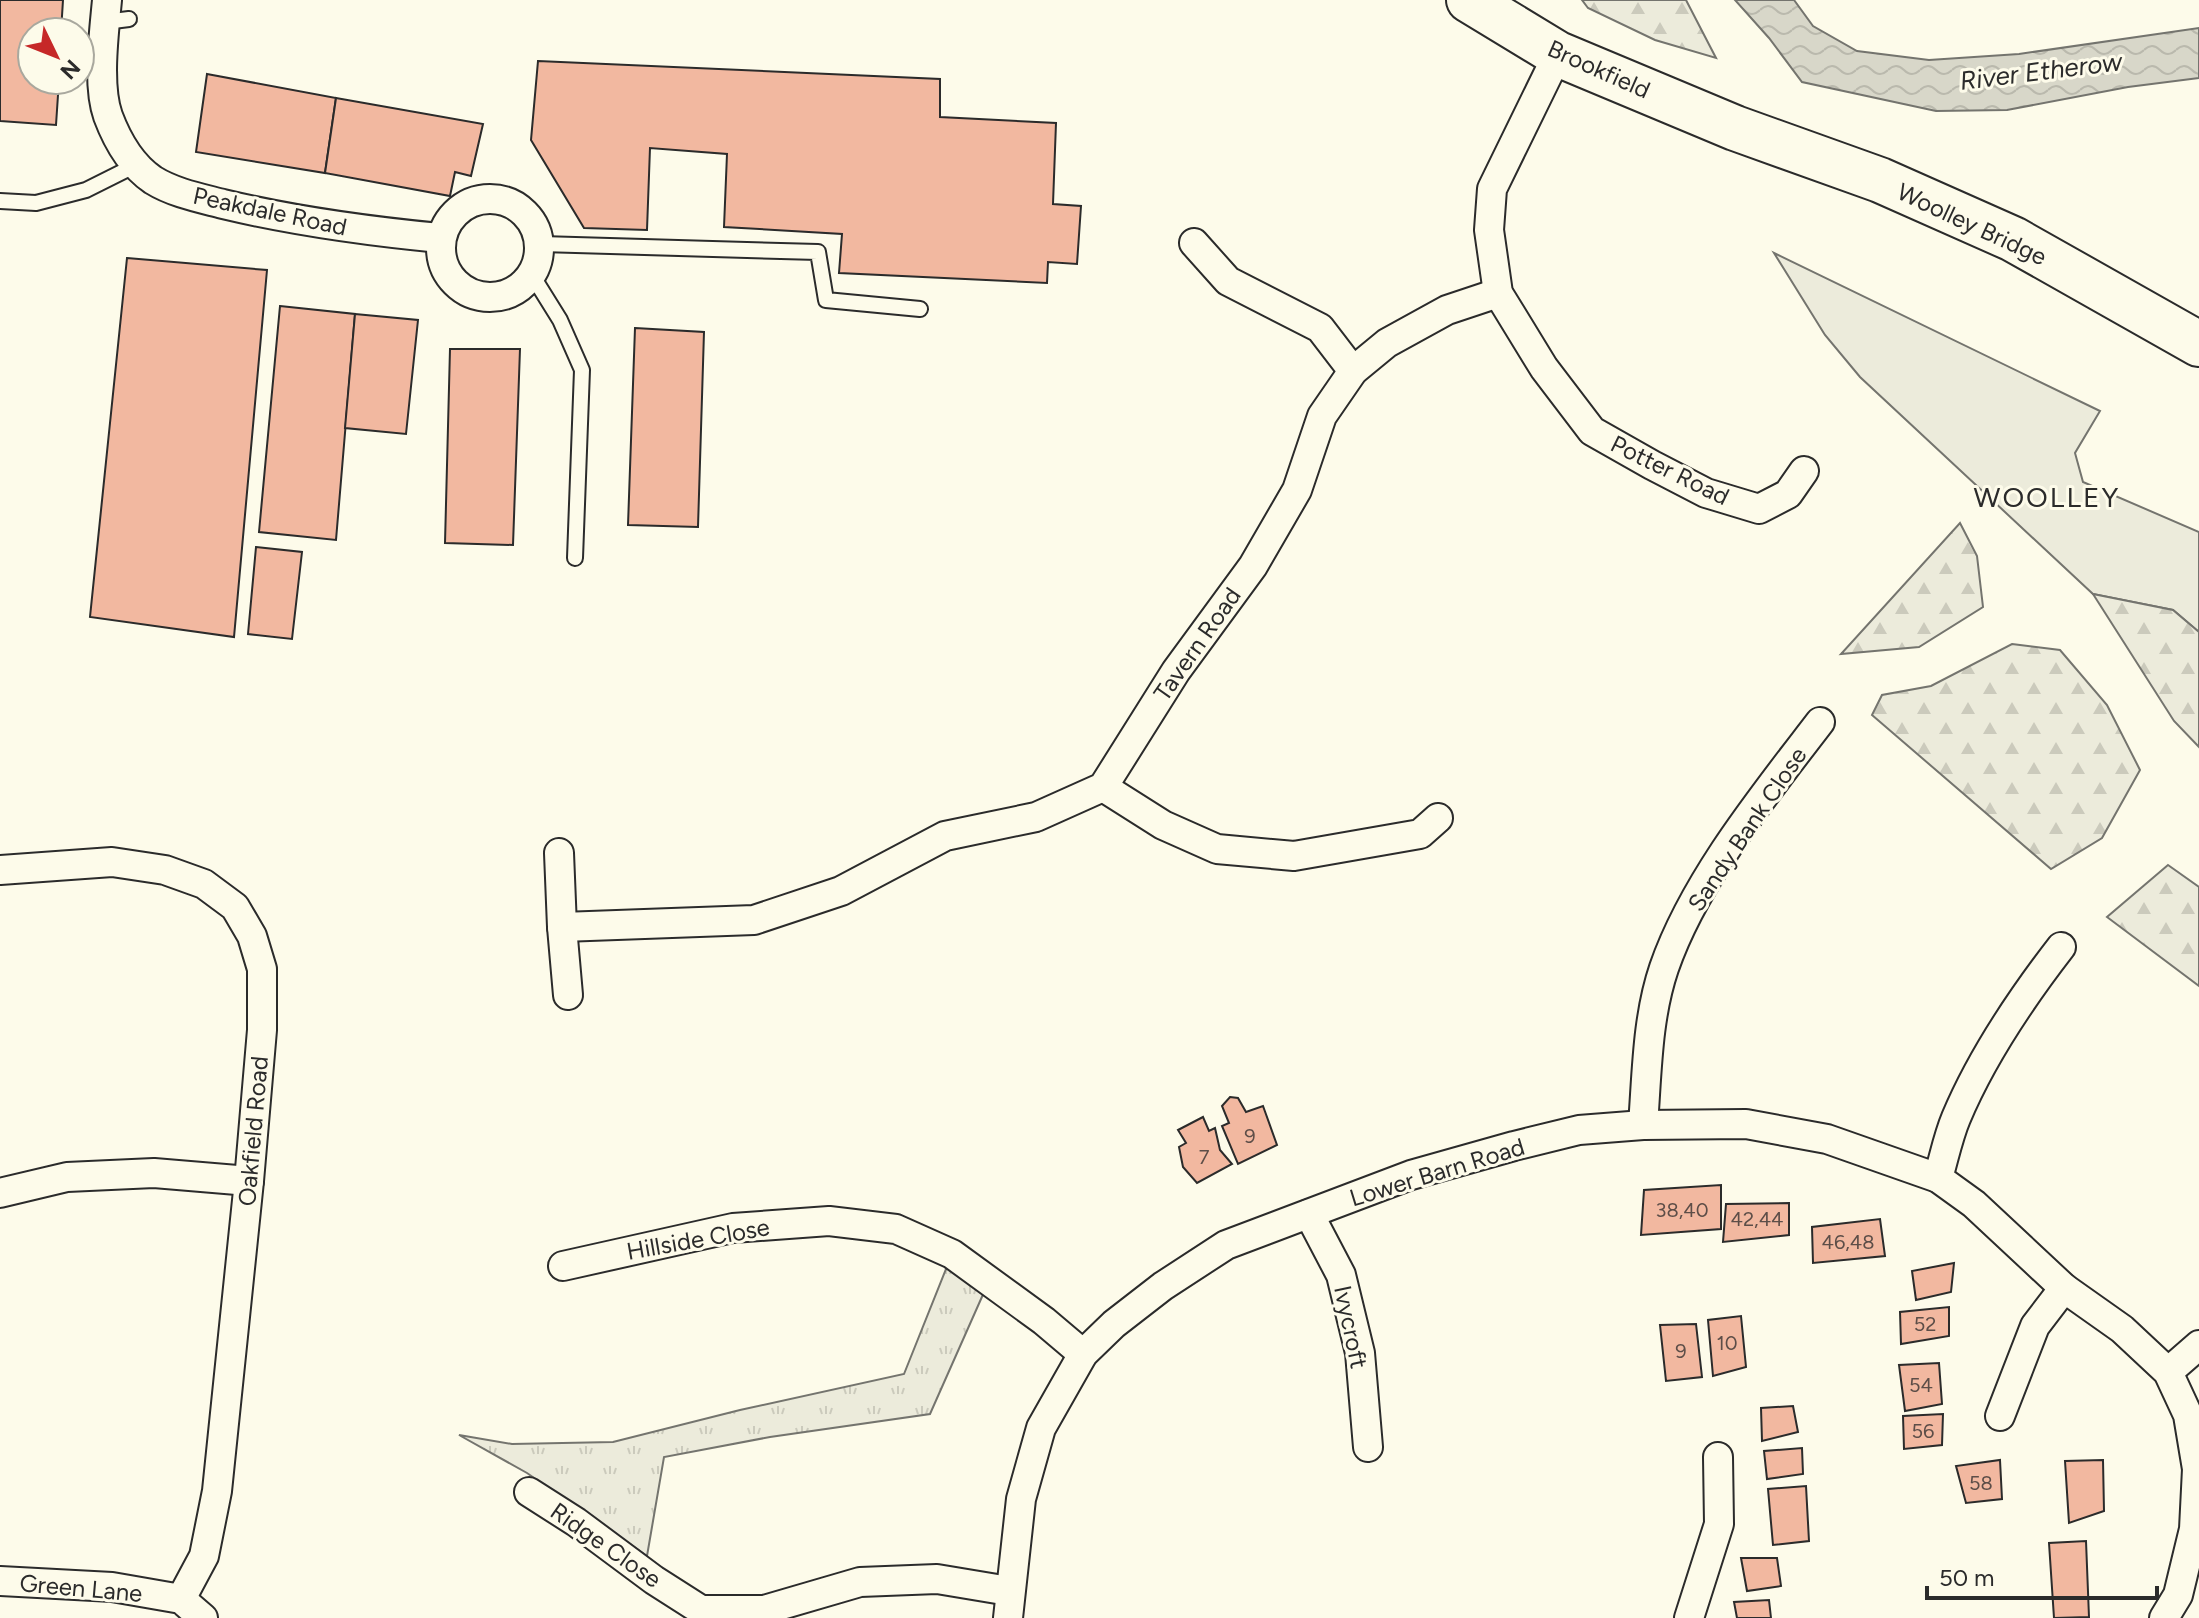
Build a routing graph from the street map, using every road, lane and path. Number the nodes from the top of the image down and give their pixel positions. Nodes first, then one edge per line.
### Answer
1 (1469, 0) edge
2 (114, 14) edge
3 (1558, 54) junction
4 (1735, 128) joint
5 (136, 165) junction
6 (0, 201) edge
7 (440, 238) junction
8 (1194, 243) dead end
9 (541, 244) junction
10 (532, 275) junction
11 (1498, 293) junction
12 (920, 309) dead end
13 (2199, 344) edge
14 (1353, 371) junction
15 (1804, 471) dead end
16 (575, 558) dead end
17 (1820, 722) dead end
18 (1103, 787) junction
19 (1438, 818) dead end
20 (559, 853) dead end
21 (0, 870) edge
22 (562, 927) junction
23 (2061, 947) dead end
24 (568, 995) dead end
25 (1643, 1125) junction
26 (1938, 1178) junction
27 (249, 1181) junction
28 (0, 1193) edge
29 (1309, 1214) junction
30 (563, 1266) dead end
31 (2064, 1288) junction
32 (2199, 1345) edge
33 (1083, 1354) junction
34 (2168, 1372) junction
35 (2000, 1416) dead end
36 (1368, 1447) dead end
37 (1718, 1457) dead end
38 (529, 1492) dead end
39 (0, 1581) edge
40 (181, 1599) junction
41 (1009, 1605) edge
42 (2180, 1606) edge
43 (203, 1618) edge
44 (1689, 1618) edge

1 - 3 main road, Brookfield
2 - 5 street, Peakdale Road
3 - 4 main road, Brookfield
3 - 11 street
4 - 13 main road, Woolley Bridge
5 - 6 lane
5 - 7 street, Peakdale Road
7 - 9 street
7 - 10 street
8 - 14 street
9 - 10 street
9 - 12 lane
10 - 16 lane
11 - 14 street, Tavern Road
11 - 15 street, Potter Road
14 - 18 street, Tavern Road
17 - 25 street, Sandy Bank Close
18 - 19 street
18 - 22 street
20 - 22 street
21 - 27 street, Oakfield Road
22 - 24 street
23 - 26 street
25 - 26 street, Lower Barn Road
25 - 29 street, Lower Barn Road
26 - 31 street, Lower Barn Road
27 - 28 street
27 - 40 street, Oakfield Road
29 - 33 street, Lower Barn Road
29 - 36 street, Ivycroft
30 - 33 street, Hillside Close
31 - 34 street, Lower Barn Road
31 - 35 street
32 - 34 street
33 - 41 street, Lower Barn Road
34 - 42 street, Lower Barn Road
37 - 44 street
38 - 41 street, Ridge Close
39 - 40 street, Green Lane
40 - 43 street

